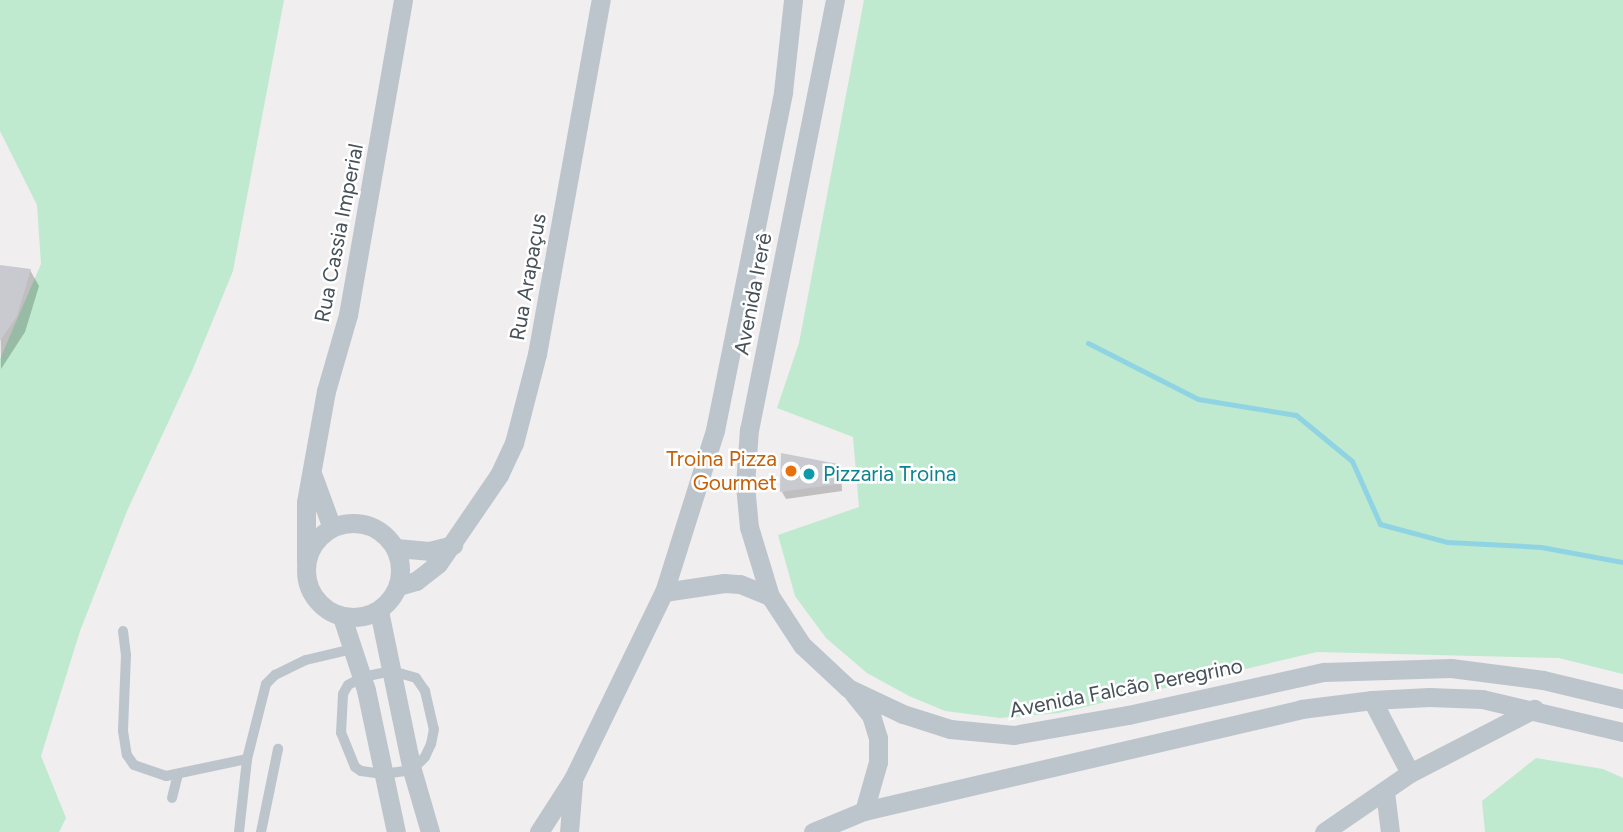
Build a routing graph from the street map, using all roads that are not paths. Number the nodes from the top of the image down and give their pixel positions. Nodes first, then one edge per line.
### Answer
1 (403, 0) edge
2 (601, 0) edge
3 (793, 0) edge
4 (835, 0) edge
5 (312, 473) junction
6 (332, 528) junction
7 (453, 545) junction
8 (396, 548) junction
9 (306, 562) junction
10 (398, 586) junction
11 (664, 592) junction
12 (770, 596) junction
13 (379, 611) junction
14 (342, 617) junction
15 (123, 631) dead end
16 (352, 649) junction
17 (392, 671) junction
18 (363, 677) junction
19 (848, 688) junction
20 (397, 697) junction
21 (1623, 699) edge
22 (1371, 700) junction
23 (369, 703) junction
24 (1534, 709) junction
25 (1623, 732) edge
26 (278, 749) dead end
27 (247, 759) junction
28 (412, 770) junction
29 (1410, 773) junction
30 (178, 774) junction
31 (383, 774) junction
32 (573, 779) junction
33 (1385, 792) junction
34 (172, 798) dead end
35 (864, 811) junction
36 (239, 832) edge
37 (261, 832) edge
38 (396, 832) edge
39 (430, 832) edge
40 (538, 832) edge
41 (569, 832) edge
42 (813, 832) edge
43 (1324, 832) edge
44 (1390, 832) edge

1 - 5 street, Rua Cassia Imperial
2 - 7 street, Rua Arapaçus
3 - 11 street, Avenida Irerê
4 - 12 street, Avenida Irerê
5 - 6 street, Rua Cassia Imperial
5 - 9 street, Rua Cassia Imperial
6 - 8 street
6 - 9 street
7 - 8 street
7 - 10 street, Rua Arapaçus
8 - 10 street
9 - 14 street
10 - 13 street
11 - 12 street
11 - 32 street
12 - 19 street, Avenida Falcão Peregrino
13 - 14 street
13 - 17 street
14 - 16 street
15 - 30 lane
16 - 18 street
16 - 27 lane
17 - 18 lane
17 - 20 street
17 - 28 lane
18 - 23 street
18 - 31 lane
19 - 21 street, Avenida Falcão Peregrino
19 - 35 street
20 - 23 street
20 - 28 street
22 - 24 street
22 - 29 street
22 - 35 street
23 - 31 street
24 - 25 street
24 - 29 street
26 - 37 lane
27 - 30 lane
27 - 36 lane
28 - 31 lane
28 - 39 street
29 - 33 street
30 - 34 lane
31 - 38 street
32 - 40 street
32 - 41 street
33 - 43 street
33 - 44 street
35 - 42 street

